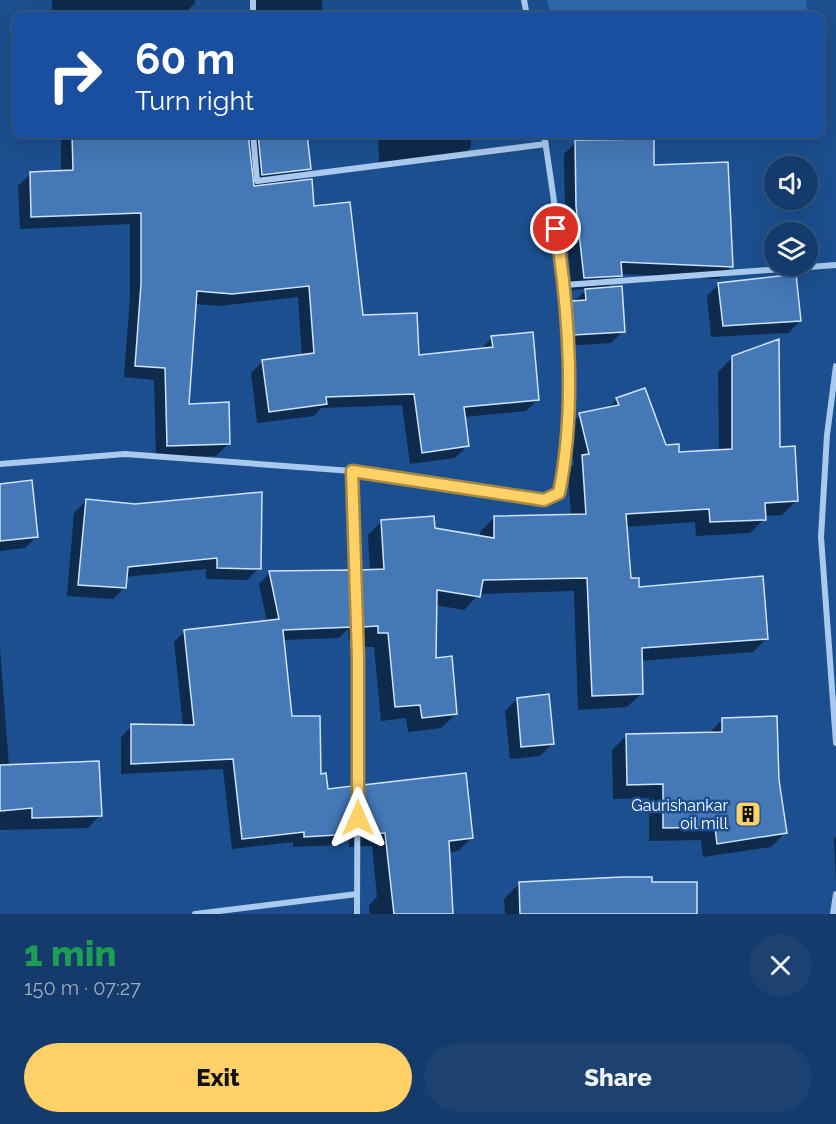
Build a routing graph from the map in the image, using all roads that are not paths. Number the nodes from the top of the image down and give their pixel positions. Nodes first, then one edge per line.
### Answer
1 (254, 138) edge
2 (545, 138) edge
3 (546, 144) junction
4 (836, 265) edge
5 (565, 285) junction
6 (836, 366) edge
7 (836, 434) edge
8 (827, 435) junction
9 (0, 464) edge
10 (352, 471) junction
11 (836, 743) edge
12 (357, 894) junction
13 (836, 894) edge
14 (195, 914) edge
15 (357, 914) edge
16 (833, 914) edge

1 - 3 street
2 - 3 street
3 - 5 street
4 - 5 street
5 - 10 street
6 - 8 street
7 - 8 street
8 - 11 street
9 - 10 street
10 - 12 street
12 - 14 street
12 - 15 street
13 - 16 street

